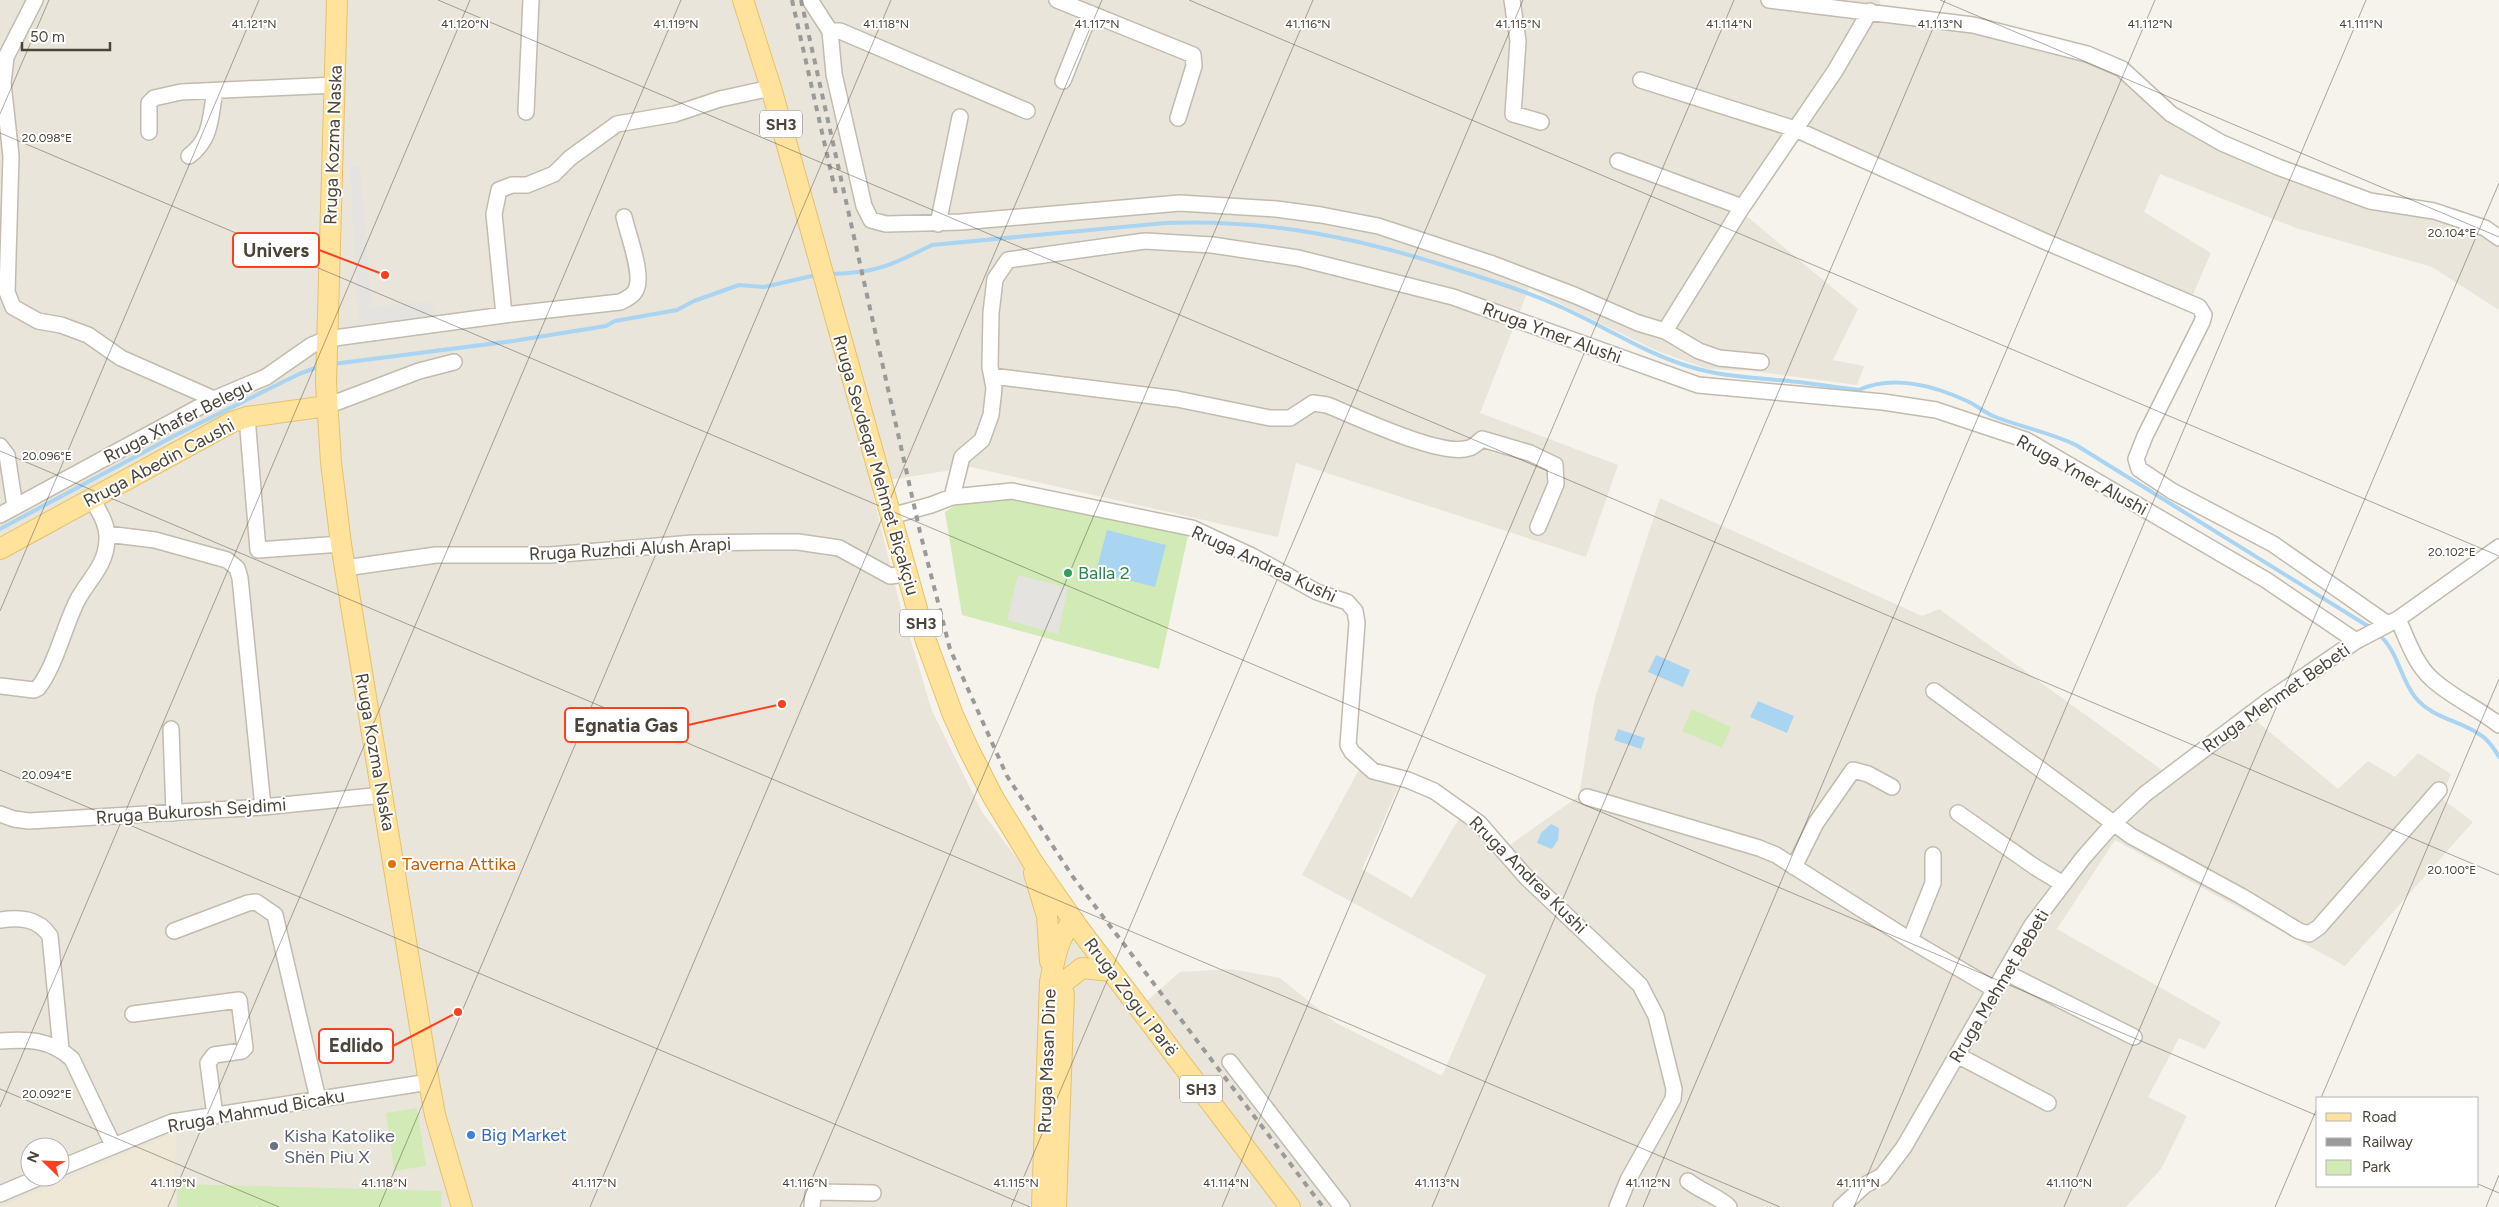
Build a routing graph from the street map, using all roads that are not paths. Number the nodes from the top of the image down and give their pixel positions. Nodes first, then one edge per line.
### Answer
1 (35, 0) edge
2 (337, 0) edge
3 (531, 0) edge
4 (743, 0) edge
5 (810, 0) edge
6 (1057, 0) edge
7 (1512, 0) edge
8 (1769, 0) edge
9 (1870, 11) junction
10 (1090, 13) junction
11 (830, 31) junction
12 (1641, 80) dead end
13 (1063, 81) dead end
14 (336, 85) junction
15 (771, 88) junction
16 (214, 91) junction
17 (1027, 111) dead end
18 (526, 112) dead end
19 (960, 117) dead end
20 (1178, 118) dead end
21 (1541, 122) dead end
22 (1795, 129) junction
23 (149, 132) dead end
24 (189, 156) dead end
25 (1618, 161) dead end
26 (1742, 207) junction
27 (624, 218) dead end
28 (938, 224) junction
29 (2499, 238) edge
30 (7, 310) edge
31 (504, 315) junction
32 (1665, 331) junction
33 (327, 344) junction
34 (454, 362) dead end
35 (1761, 362) dead end
36 (992, 376) junction
37 (214, 399) junction
38 (327, 406) junction
39 (247, 417) junction
40 (0, 446) edge
41 (952, 496) junction
42 (92, 498) junction
43 (14, 507) junction
44 (0, 515) edge
45 (891, 516) junction
46 (1538, 527) dead end
47 (107, 534) junction
48 (341, 544) junction
49 (2499, 547) edge
50 (0, 549) edge
51 (345, 568) junction
52 (907, 574) junction
53 (2377, 629) junction
54 (0, 686) edge
55 (1934, 691) dead end
56 (2499, 725) edge
57 (171, 729) dead end
58 (1892, 787) dead end
59 (2439, 790) dead end
60 (383, 795) junction
61 (1587, 797) dead end
62 (263, 807) junction
63 (174, 813) junction
64 (1958, 813) dead end
65 (0, 814) edge
66 (2113, 824) junction
67 (1933, 855) dead end
68 (1032, 861) junction
69 (1794, 867) junction
70 (2063, 884) junction
71 (0, 920) edge
72 (1077, 926) junction
73 (174, 931) dead end
74 (1910, 940) junction
75 (1111, 971) junction
76 (2005, 972) junction
77 (1057, 982) junction
78 (1994, 989) junction
79 (133, 1014) dead end
80 (2134, 1037) dead end
81 (0, 1041) edge
82 (61, 1048) junction
83 (1957, 1056) junction
84 (1230, 1062) dead end
85 (429, 1082) junction
86 (318, 1099) junction
87 (2048, 1102) dead end
88 (215, 1116) junction
89 (114, 1145) junction
90 (70, 1164) edge
91 (1688, 1181) dead end
92 (20, 1186) edge
93 (873, 1193) dead end
94 (0, 1194) edge
95 (462, 1207) edge
96 (812, 1207) edge
97 (1042, 1207) edge
98 (1056, 1207) edge
99 (1290, 1207) edge
100 (1342, 1207) edge
101 (1616, 1207) edge
102 (1729, 1207) edge
103 (1841, 1207) edge

1 - 30 street
2 - 14 main road, Rruga Kozma Naska
3 - 18 street
4 - 15 main road, Rruga Sevdeqar Mehmet Biçakçiu / SH3
5 - 11 street
6 - 10 street
7 - 21 street
8 - 9 street
9 - 22 street
9 - 29 street
10 - 13 street
10 - 20 street
11 - 17 street
11 - 28 street
12 - 22 street
14 - 16 street
14 - 33 main road, Rruga Kozma Naska
15 - 31 street
15 - 45 main road, Rruga Sevdeqar Mehmet Biçakçiu / SH3
16 - 23 street
16 - 24 street
19 - 28 street
22 - 26 street
22 - 53 street
25 - 26 street
26 - 32 street
27 - 31 street, Rruga Xhafer Belegu
28 - 32 street
30 - 37 street
31 - 33 street, Rruga Xhafer Belegu
32 - 35 street
33 - 37 street, Rruga Xhafer Belegu
33 - 38 main road, Rruga Kozma Naska
34 - 38 street
36 - 41 street, Rruga Ymer Alushi
36 - 46 street
36 - 53 street, Rruga Ymer Alushi
37 - 43 street, Rruga Xhafer Belegu
38 - 39 main road, Rruga Abedin Caushi
38 - 48 main road, Rruga Kozma Naska
39 - 42 main road, Rruga Abedin Caushi
39 - 48 street
40 - 43 street
41 - 45 street
41 - 101 street, Rruga Andrea Kushi
42 - 47 street
42 - 50 main road, Rruga Abedin Caushi
43 - 44 street, Rruga Xhafer Belegu
45 - 52 main road, Rruga Sevdeqar Mehmet Biçakçiu / SH3
47 - 54 street
47 - 62 street
48 - 51 main road, Rruga Kozma Naska
49 - 53 street, Rruga Mehmet Bebeti
51 - 52 street, Rruga Ruzhdi Alush Arapi
51 - 60 main road, Rruga Kozma Naska
52 - 68 main road, Rruga Sevdeqar Mehmet Biçakçiu / SH3
53 - 56 street
53 - 66 street, Rruga Mehmet Bebeti
55 - 66 street
57 - 63 street
58 - 69 street
59 - 66 street
60 - 62 street, Rruga Bukurosh Sejdimi
60 - 85 main road, Rruga Kozma Naska
61 - 69 street
62 - 63 street, Rruga Bukurosh Sejdimi
63 - 65 street, Rruga Bukurosh Sejdimi
64 - 70 street
66 - 70 street, Rruga Mehmet Bebeti
67 - 74 street
68 - 72 main road, Rruga Sevdeqar Mehmet Biçakçiu / SH3
68 - 77 main road
69 - 74 street
70 - 76 street, Rruga Mehmet Bebeti
71 - 82 street
72 - 75 main road, Rruga Zogu i Parë / SH3
72 - 77 main road, Rruga Masan Dine
73 - 86 street
74 - 78 street
75 - 77 main road
75 - 99 main road, Rruga Zogu i Parë / SH3
76 - 78 street, Rruga Mehmet Bebeti
76 - 80 street
77 - 97 main road, Rruga Masan Dine
77 - 98 main road, Rruga Masan Dine
78 - 83 street, Rruga Mehmet Bebeti
79 - 88 street
81 - 82 street
82 - 89 street
83 - 87 street
83 - 103 street, Rruga Mehmet Bebeti
84 - 100 street
85 - 86 street, Rruga Mahmud Bicaku
85 - 95 main road, Rruga Kozma Naska
86 - 88 street, Rruga Mahmud Bicaku
88 - 89 street, Rruga Mahmud Bicaku
89 - 90 street, Rruga Mahmud Bicaku
91 - 102 street
92 - 94 street
93 - 96 street

